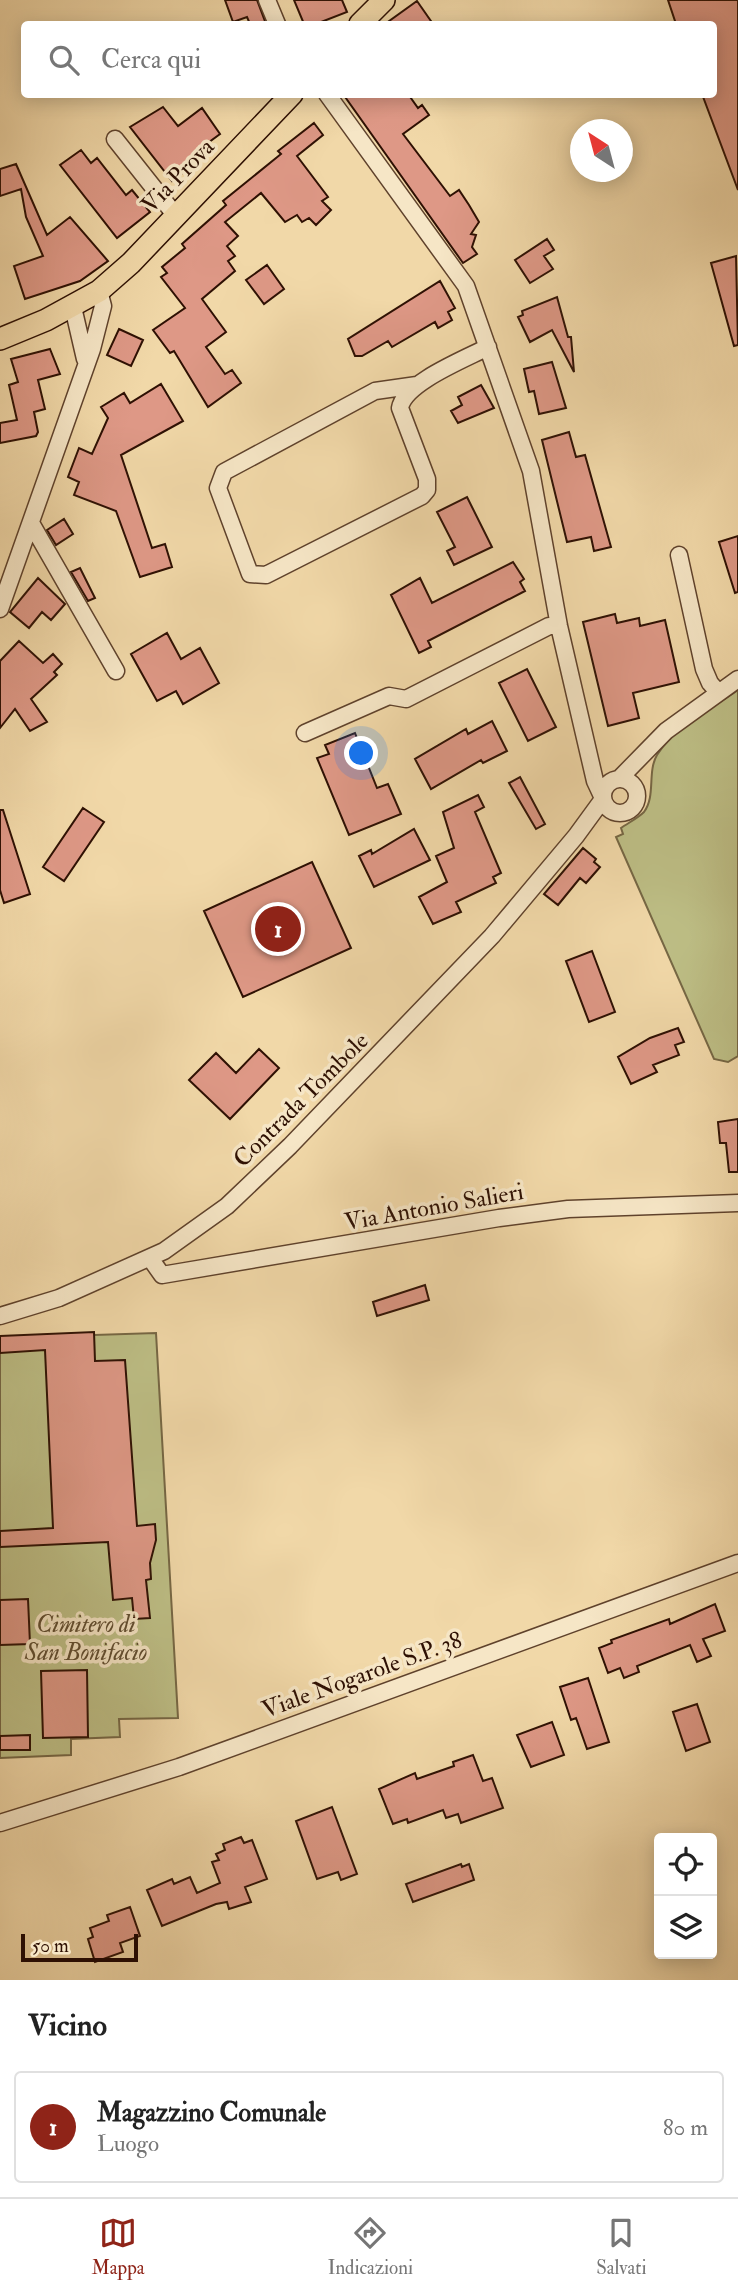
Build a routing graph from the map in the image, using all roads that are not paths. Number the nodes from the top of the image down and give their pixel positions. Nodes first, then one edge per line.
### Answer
1 (267, 0) edge
2 (384, 0) edge
3 (276, 21) edge
4 (363, 21) edge
5 (288, 98) edge
6 (330, 98) edge
7 (115, 139) dead end
8 (176, 216) junction
9 (99, 291) junction
10 (73, 307) junction
11 (0, 339) edge
12 (488, 347) junction
13 (86, 362) junction
14 (417, 385) junction
15 (384, 388) junction
16 (400, 408) junction
17 (31, 523) junction
18 (679, 555) dead end
19 (0, 609) edge
20 (559, 625) junction
21 (116, 671) dead end
22 (738, 679) edge
23 (718, 692) junction
24 (305, 733) dead end
25 (652, 746) junction
26 (591, 765) junction
27 (619, 778) junction
28 (637, 796) junction
29 (603, 797) junction
30 (621, 813) junction
31 (576, 836) junction
32 (738, 1203) edge
33 (150, 1258) junction
34 (0, 1314) edge
35 (738, 1563) edge
36 (0, 1823) edge

1 - 3 street
2 - 4 main road
5 - 8 main road, Via Prova
6 - 12 street
7 - 8 street
8 - 9 main road, Via Prova
9 - 10 main road, Via Prova
9 - 13 street
10 - 11 main road, Via Prova
10 - 13 street
12 - 14 street
12 - 20 street
13 - 17 street
14 - 15 street
14 - 16 street
15 - 16 street
15 - 16 street
17 - 19 street
17 - 21 street
18 - 23 street
20 - 24 street
20 - 26 street
22 - 23 street
23 - 25 street
25 - 27 street
25 - 28 street
26 - 27 street
26 - 29 street
27 - 28 street
27 - 29 street
28 - 30 street
29 - 30 street
29 - 31 street, Contrada Tombole
30 - 31 street, Contrada Tombole
31 - 33 street, Contrada Tombole
32 - 33 street, Via Antonio Salieri
33 - 34 street, Contrada Tombole
35 - 36 street, Viale Nogarole S.P. 38

